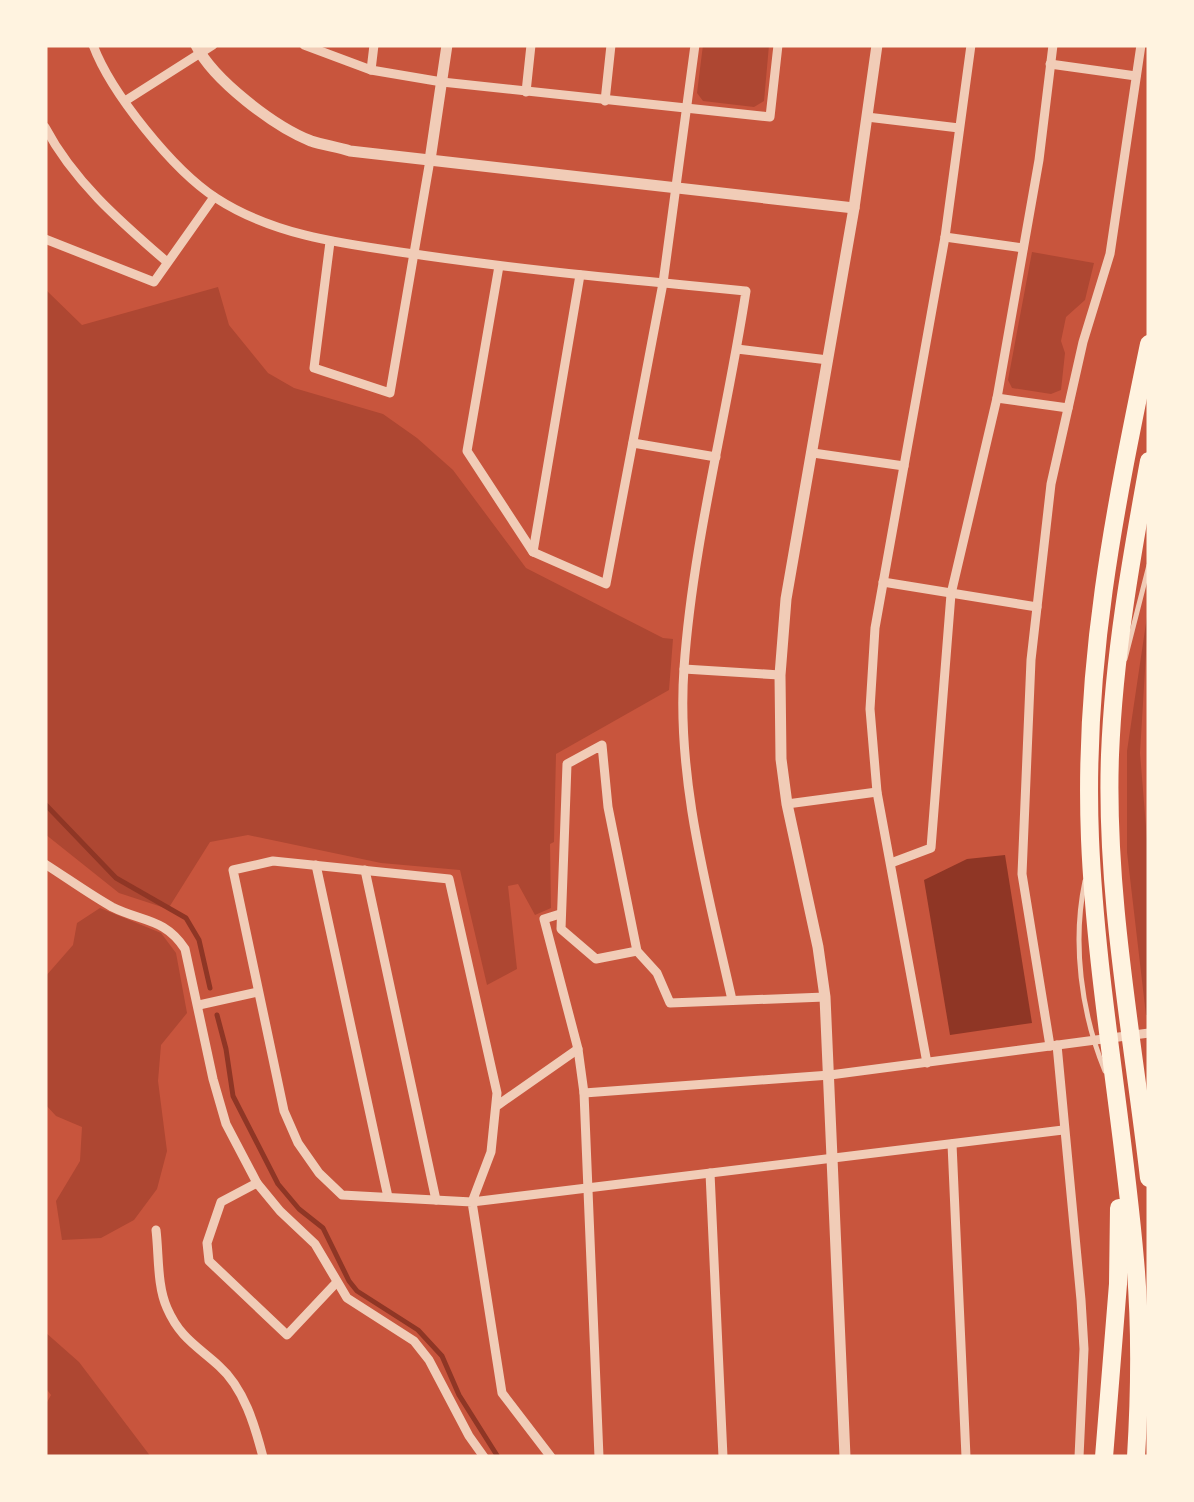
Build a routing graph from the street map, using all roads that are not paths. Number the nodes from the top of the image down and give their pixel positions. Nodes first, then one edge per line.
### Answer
1 (94, 45) edge
2 (213, 45) edge
3 (304, 45) edge
4 (374, 45) edge
5 (447, 45) edge
6 (530, 45) edge
7 (611, 45) edge
8 (695, 45) edge
9 (778, 45) edge
10 (876, 45) edge
11 (971, 45) edge
12 (1052, 45) edge
13 (1141, 45) edge
14 (198, 49) edge
15 (1050, 64) junction
16 (371, 70) junction
17 (1136, 76) junction
18 (442, 82) junction
19 (526, 92) junction
20 (124, 101) junction
21 (605, 101) junction
22 (688, 110) junction
23 (867, 117) junction
24 (45, 127) edge
25 (959, 128) junction
26 (430, 160) junction
27 (678, 189) junction
28 (214, 197) junction
29 (854, 208) junction
30 (944, 237) junction
31 (45, 239) edge
32 (330, 242) junction
33 (1024, 248) junction
34 (414, 254) junction
35 (168, 262) junction
36 (499, 266) junction
37 (580, 275) junction
38 (663, 283) junction
39 (1149, 344) edge
40 (737, 349) junction
41 (828, 360) junction
42 (996, 398) junction
43 (1068, 408) junction
44 (633, 443) junction
45 (813, 453) junction
46 (716, 457) junction
47 (1149, 461) edge
48 (904, 466) junction
49 (533, 552) junction
50 (1149, 565) edge
51 (883, 582) junction
52 (951, 594) junction
53 (1037, 607) junction
54 (684, 669) junction
55 (780, 675) junction
56 (1113, 696) junction
57 (877, 792) junction
58 (786, 804) junction
59 (891, 862) junction
60 (45, 864) edge
61 (316, 865) junction
62 (365, 870) junction
63 (560, 914) junction
64 (636, 951) junction
65 (258, 992) junction
66 (825, 997) junction
67 (732, 1000) junction
68 (200, 1005) junction
69 (1149, 1034) edge
70 (1057, 1045) junction
71 (578, 1049) junction
72 (926, 1063) junction
73 (830, 1074) junction
74 (584, 1093) junction
75 (498, 1105) junction
76 (1142, 1112) junction
77 (1119, 1118) junction
78 (1062, 1130) junction
79 (1149, 1140) edge
80 (952, 1144) junction
81 (832, 1159) junction
82 (710, 1173) junction
83 (1149, 1178) edge
84 (257, 1183) junction
85 (588, 1188) junction
86 (388, 1198) junction
87 (436, 1200) junction
88 (472, 1202) junction
89 (156, 1230) dead end
90 (336, 1283) junction
91 (263, 1457) edge
92 (484, 1457) edge
93 (552, 1457) edge
94 (599, 1457) edge
95 (723, 1457) edge
96 (845, 1457) edge
97 (966, 1457) edge
98 (1079, 1457) edge
99 (1104, 1457) edge
100 (1136, 1457) edge

1 - 20 street
2 - 14 street
3 - 16 street
4 - 16 street
5 - 18 street
6 - 19 street
7 - 21 street
8 - 22 street
9 - 22 street
10 - 23 street
11 - 25 street
12 - 15 street
13 - 17 street
14 - 20 street
14 - 26 street
15 - 17 street
15 - 33 street
16 - 18 street
17 - 43 street
18 - 19 street
18 - 26 street
19 - 21 street
20 - 28 street
21 - 22 street
22 - 27 street
23 - 25 street
23 - 29 street
24 - 35 street
25 - 30 street
26 - 27 street
26 - 34 street
27 - 29 street
27 - 38 street
28 - 32 street
28 - 35 street
29 - 41 street
30 - 33 street
30 - 48 street
31 - 35 street
32 - 34 street
32 - 34 street
33 - 42 street
34 - 36 street
36 - 37 street
36 - 49 street
37 - 38 street
37 - 49 street
38 - 40 street
38 - 44 street
39 - 77 highway
40 - 41 street
40 - 46 street
41 - 45 street
42 - 43 street
42 - 52 street
43 - 53 street
44 - 46 street
44 - 49 street
45 - 48 street
45 - 55 street
46 - 54 street
47 - 56 highway
48 - 51 street
50 - 56 lane
51 - 52 street
51 - 57 street
52 - 53 street
52 - 59 street
53 - 70 street
54 - 55 street
54 - 67 street
55 - 58 street
56 - 76 highway
57 - 58 street
57 - 59 street
58 - 66 street
59 - 72 street
60 - 68 street
61 - 62 street
61 - 65 street
61 - 86 street
62 - 75 street
62 - 87 street
63 - 64 street
63 - 64 street
63 - 71 street
64 - 67 street
65 - 68 street
65 - 86 street
66 - 67 street
66 - 73 street
68 - 84 street
69 - 70 street
70 - 72 street
70 - 78 street
71 - 74 street
71 - 75 street
72 - 73 street
73 - 74 street
73 - 81 street
74 - 85 street
75 - 88 street
76 - 79 highway
76 - 83 highway
77 - 99 highway
77 - 100 highway
78 - 80 street
78 - 98 street
80 - 81 street
80 - 97 street
81 - 82 street
81 - 96 street
82 - 85 street
82 - 95 street
84 - 90 street
84 - 90 street
85 - 88 street
85 - 94 street
86 - 87 street
87 - 88 street
88 - 93 street
89 - 91 street
90 - 92 street

